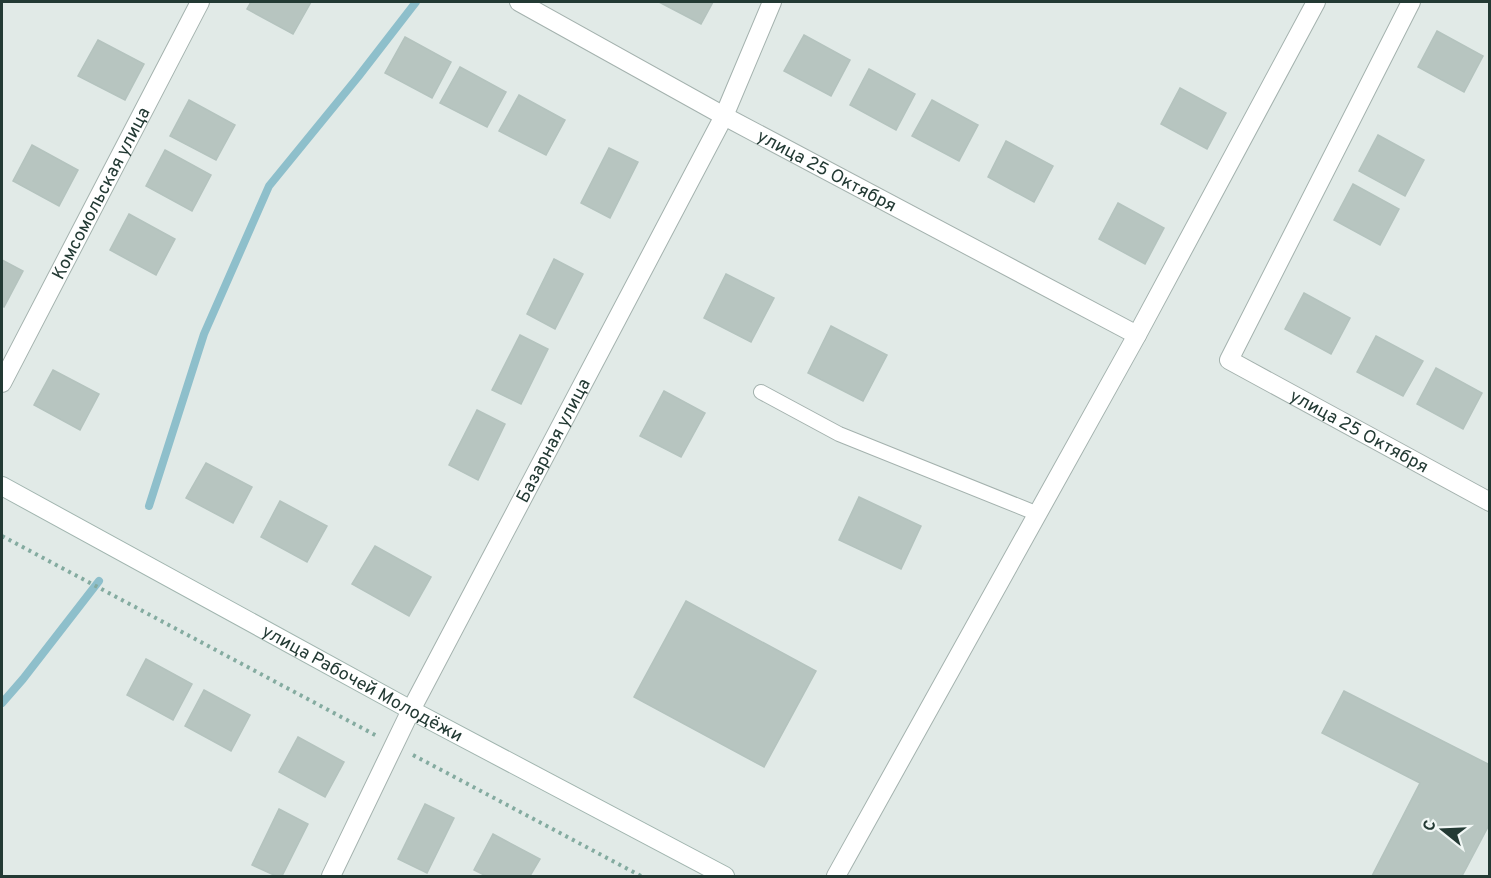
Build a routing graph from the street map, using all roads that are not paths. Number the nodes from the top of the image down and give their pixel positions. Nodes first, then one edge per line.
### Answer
1 (200, 2) edge
2 (519, 2) edge
3 (772, 2) edge
4 (1316, 2) edge
5 (1411, 2) edge
6 (724, 117) junction
7 (1137, 335) junction
8 (2, 383) edge
9 (761, 392) dead end
10 (2, 486) edge
11 (1490, 502) edge
12 (1038, 514) junction
13 (411, 710) junction
14 (331, 876) edge
15 (725, 876) edge
16 (836, 876) edge

1 - 8 street, Комсомольская улица
2 - 6 street, улица 25 Октября
3 - 6 street, Базарная улица
4 - 7 street
5 - 11 street, улица 25 Октября
6 - 7 street, улица 25 Октября
6 - 13 street, Базарная улица
7 - 12 street
9 - 12 lane
10 - 13 street, улица Рабочей Молодёжи
12 - 16 street
13 - 14 street, Базарная улица
13 - 15 street, улица Рабочей Молодёжи

